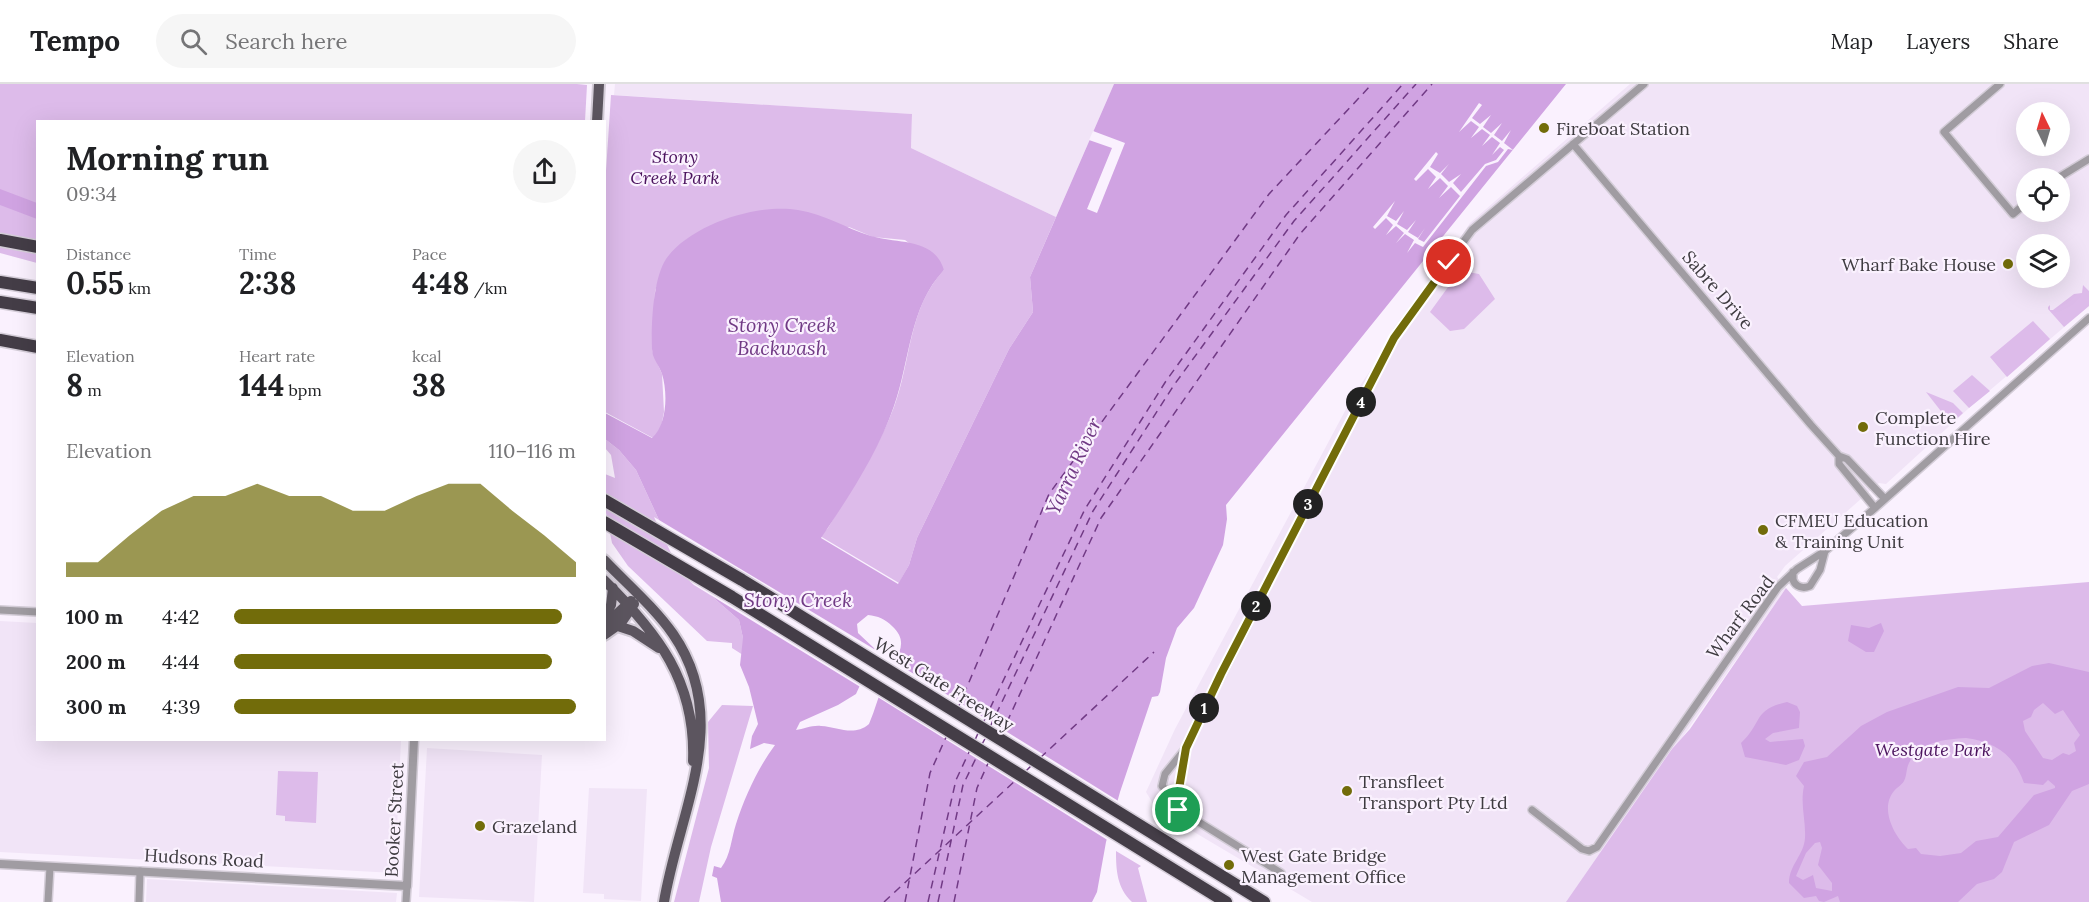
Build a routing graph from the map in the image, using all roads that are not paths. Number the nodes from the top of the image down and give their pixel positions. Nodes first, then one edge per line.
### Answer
1 (599, 84) edge
2 (1644, 84) edge
3 (2000, 84) edge
4 (597, 120) edge
5 (1573, 144) junction
6 (2089, 159) edge
7 (2070, 171) edge
8 (2016, 211) edge
9 (0, 240) edge
10 (36, 247) edge
11 (0, 282) edge
12 (36, 288) edge
13 (0, 302) edge
14 (36, 308) edge
15 (2089, 318) edge
16 (0, 340) edge
17 (36, 347) edge
18 (1839, 456) junction
19 (1885, 499) junction
20 (606, 501) edge
21 (1875, 508) junction
22 (606, 523) edge
23 (1825, 550) junction
24 (606, 562) edge
25 (1793, 572) junction
26 (606, 582) edge
27 (613, 588) junction
28 (639, 596) junction
29 (629, 606) junction
30 (0, 610) edge
31 (36, 612) edge
32 (606, 614) edge
33 (606, 624) edge
34 (618, 626) junction
35 (606, 634) edge
36 (673, 664) junction
37 (414, 741) edge
38 (1186, 748) junction
39 (692, 787) junction
40 (1180, 787) junction
41 (1170, 794) junction
42 (1532, 810) dead end
43 (1196, 820) junction
44 (0, 864) edge
45 (50, 867) junction
46 (140, 872) junction
47 (1281, 873) dead end
48 (407, 885) junction
49 (48, 902) edge
50 (139, 902) edge
51 (406, 902) edge
52 (664, 902) edge
53 (1226, 902) edge
54 (1264, 902) edge

1 - 4 main road
2 - 5 street
3 - 8 street
5 - 18 street, Sabre Drive
5 - 38 street
6 - 7 street
9 - 10 highway
11 - 12 highway
13 - 14 highway
15 - 19 street, Wharf Road
16 - 17 highway
18 - 19 street, Sabre Drive
18 - 21 street, Sabre Drive
19 - 21 street, Wharf Road
20 - 54 highway, West Gate Freeway
21 - 23 street, Wharf Road
22 - 53 highway, West Gate Freeway
23 - 25 street, Wharf Road
23 - 25 street
24 - 28 main road
25 - 42 street, Wharf Road
26 - 27 main road
27 - 29 main road
27 - 32 main road
28 - 29 main road
28 - 39 main road
29 - 33 main road
29 - 34 main road
29 - 36 main road
30 - 31 street
34 - 35 main road
34 - 36 main road
36 - 39 main road
37 - 48 street, Booker Street
38 - 40 street
38 - 41 street
39 - 52 main road
40 - 41 street
40 - 43 street
41 - 43 street
43 - 47 street
44 - 45 street, Hudsons Road
45 - 46 street, Hudsons Road
45 - 49 street
46 - 48 street, Hudsons Road
46 - 50 street
48 - 51 street, Booker Street

